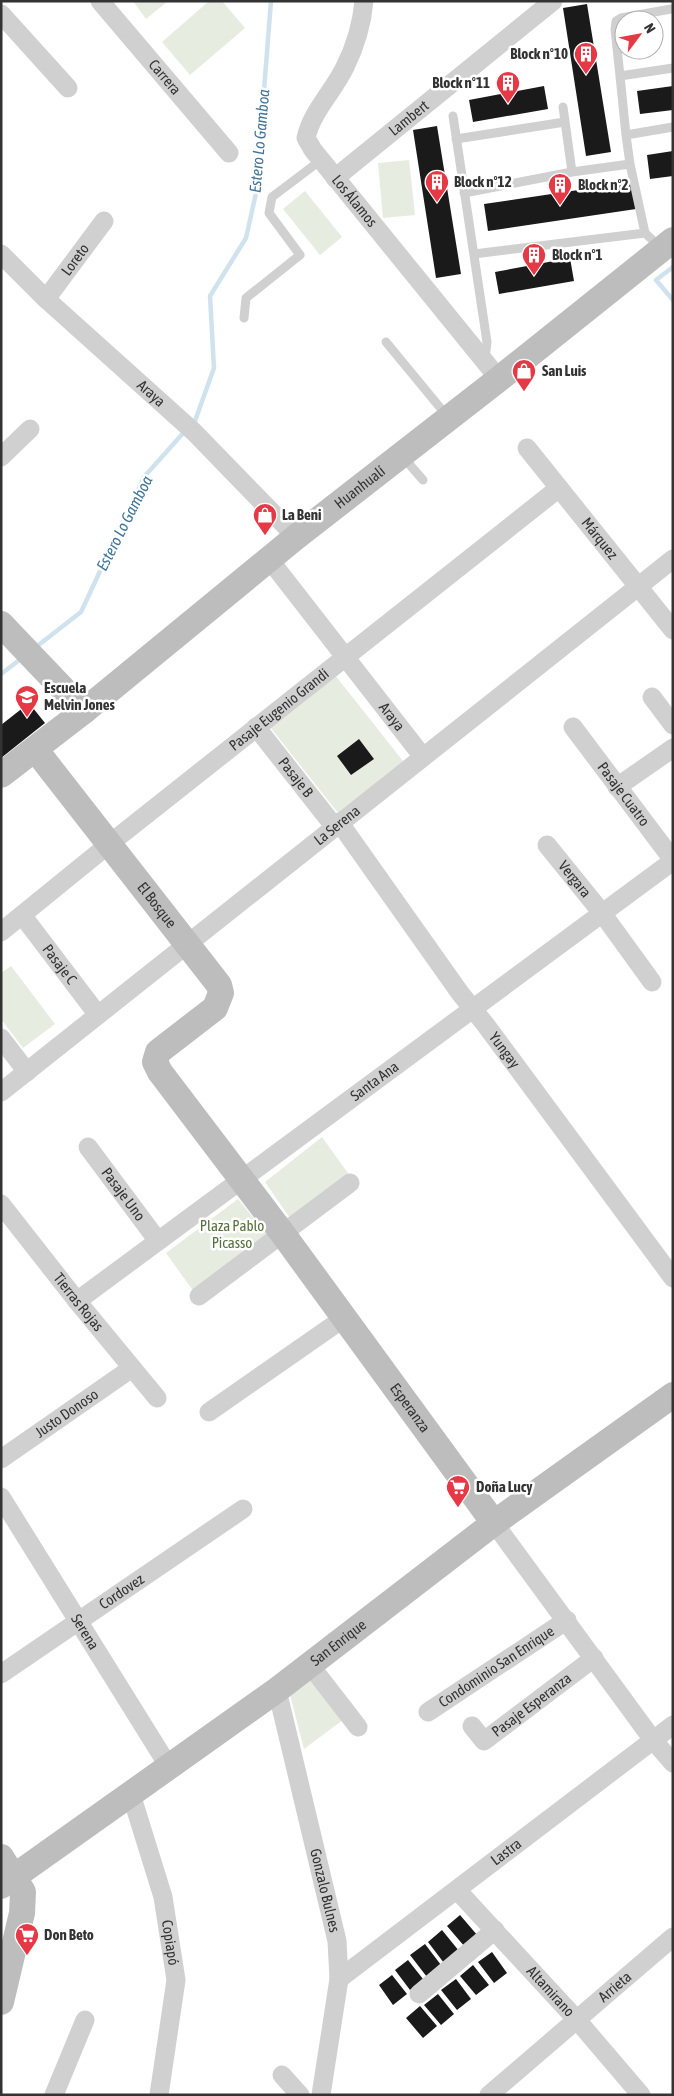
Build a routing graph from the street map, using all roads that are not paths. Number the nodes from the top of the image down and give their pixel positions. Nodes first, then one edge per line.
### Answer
1 (100, 1) edge
2 (364, 1) edge
3 (553, 1) edge
4 (671, 9) dead end
5 (1, 14) edge
6 (673, 68) edge
7 (620, 76) junction
8 (68, 88) dead end
9 (563, 107) dead end
10 (453, 116) dead end
11 (566, 122) junction
12 (673, 127) edge
13 (626, 135) junction
14 (456, 139) junction
15 (229, 153) dead end
16 (321, 160) junction
17 (630, 164) junction
18 (572, 172) junction
19 (335, 178) junction
20 (464, 194) junction
21 (104, 221) dead end
22 (660, 241) edge
23 (1, 254) edge
24 (474, 254) junction
25 (46, 299) junction
26 (244, 318) dead end
27 (386, 342) dead end
28 (492, 371) junction
29 (448, 418) junction
30 (30, 429) dead end
31 (527, 448) dead end
32 (401, 455) junction
33 (1, 457) edge
34 (423, 480) dead end
35 (559, 488) junction
36 (296, 537) junction
37 (269, 559) junction
38 (673, 559) edge
39 (639, 585) junction
40 (673, 630) edge
41 (8, 636) edge
42 (344, 657) junction
43 (652, 697) dead end
44 (84, 711) junction
45 (673, 725) edge
46 (256, 727) junction
47 (573, 727) dead end
48 (35, 748) junction
49 (673, 748) edge
50 (423, 757) junction
51 (1, 775) edge
52 (617, 787) junction
53 (337, 824) junction
54 (108, 845) junction
55 (547, 845) dead end
56 (673, 861) edge
57 (602, 913) junction
58 (22, 915) junction
59 (1, 932) edge
60 (187, 943) junction
61 (652, 982) dead end
62 (472, 1009) junction
63 (98, 1016) junction
64 (1, 1038) edge
65 (158, 1052) joint
66 (27, 1072) junction
67 (1, 1092) edge
68 (88, 1147) dead end
69 (241, 1179) junction
70 (350, 1183) dead end
71 (1, 1204) edge
72 (283, 1234) junction
73 (158, 1241) junction
74 (673, 1278) edge
75 (199, 1296) dead end
76 (77, 1301) junction
77 (344, 1318) junction
78 (132, 1368) junction
79 (673, 1395) edge
80 (158, 1398) dead end
81 (209, 1412) dead end
82 (1, 1460) edge
83 (1, 1497) edge
84 (243, 1509) dead end
85 (494, 1523) junction
86 (567, 1620) junction
87 (78, 1622) junction
88 (594, 1658) junction
89 (310, 1665) junction
90 (1, 1674) edge
91 (277, 1690) junction
92 (428, 1712) dead end
93 (673, 1725) edge
94 (472, 1726) dead end
95 (358, 1727) dead end
96 (653, 1740) junction
97 (673, 1763) edge
98 (169, 1766) junction
99 (131, 1794) junction
100 (6, 1874) edge
101 (458, 1890) junction
102 (495, 1930) junction
103 (673, 1937) edge
104 (339, 1979) junction
105 (419, 1994) dead end
106 (1, 2002) edge
107 (85, 2020) dead end
108 (577, 2020) junction
109 (282, 2075) dead end
110 (54, 2095) edge
111 (158, 2095) edge
112 (300, 2095) edge
113 (321, 2095) edge
114 (489, 2095) edge
115 (641, 2095) edge

1 - 15 street, Carrera
2 - 16 street, Los Álamos
3 - 19 street, Lambert
4 - 7 lane
5 - 8 street
6 - 7 lane
7 - 13 lane
9 - 11 lane
10 - 14 lane
11 - 14 lane
11 - 18 lane
12 - 13 lane
13 - 17 lane
14 - 20 lane
16 - 19 street, Los Álamos
16 - 26 lane
17 - 18 lane
17 - 22 lane
18 - 20 lane
19 - 28 street, Los Álamos
20 - 24 lane
21 - 25 street, Loreto
22 - 24 lane
22 - 28 street, Huanhualí
23 - 25 street, Araya
24 - 28 lane
25 - 36 street, Araya
27 - 29 lane
28 - 29 street, Huanhualí
29 - 32 street, Huanhualí
30 - 33 street
31 - 35 street, Márquez
32 - 34 lane
32 - 36 street, Huanhualí
35 - 39 street, Márquez
35 - 42 street, Pasaje Eugenio Grandi
36 - 37 street, Huanhualí
37 - 42 street, Araya
37 - 44 street, Huanhualí
38 - 39 street, La Serena
39 - 40 street, Márquez
39 - 50 street, La Serena
41 - 44 street
42 - 46 street, Pasaje Eugenio Grandi
42 - 50 street, Araya
43 - 45 street
44 - 48 street, Huanhualí
46 - 53 street, Pasaje B
46 - 54 street, Pasaje Eugenio Grandi
47 - 52 street, Pasaje Cuatro
48 - 51 street, Huanhualí
48 - 54 street, El Bosque
49 - 52 street
50 - 53 street, La Serena
52 - 56 street, Pasaje Cuatro
53 - 60 street, La Serena
53 - 62 street, Yungay
54 - 58 street, Pasaje Eugenio Grandi
54 - 60 street, El Bosque
55 - 57 street, Vergara
56 - 57 street, Santa Ana
57 - 61 street, Vergara
57 - 62 street, Santa Ana
58 - 59 street, Pasaje Eugenio Grandi
58 - 63 street, Pasaje C
60 - 63 street, La Serena
60 - 65 street, El Bosque
62 - 69 street, Santa Ana
62 - 74 street, Yungay
63 - 66 street, La Serena
64 - 66 street
65 - 69 street, Esperanza
66 - 67 street, La Serena
68 - 73 street, Pasaje Uno
69 - 72 street, Esperanza
69 - 73 street, Santa Ana
70 - 72 street
71 - 76 street, Tierras Rojas
72 - 75 street
72 - 77 street, Esperanza
73 - 76 street, Santa Ana
76 - 78 street, Tierras Rojas
77 - 81 street
77 - 85 street, Esperanza
78 - 80 street, Tierras Rojas
78 - 82 street, Justo Donoso
79 - 85 street, San Enrique
83 - 87 street, Serena
84 - 87 street, Cordovez
85 - 86 street, Esperanza
85 - 89 street, San Enrique
86 - 88 street, Esperanza
86 - 92 street, Condominio San Enrique
87 - 90 street, Cordovez
87 - 98 street, Serena
88 - 94 street, Pasaje Esperanza
88 - 96 street, Esperanza
89 - 91 street, San Enrique
89 - 95 street
91 - 98 street, San Enrique
91 - 104 street, Gonzalo Bulnes
93 - 96 street, Lastra
96 - 97 street, Esperanza
96 - 101 street, Lastra
98 - 99 street, San Enrique
99 - 100 street, San Enrique
99 - 111 street, Copiapó
100 - 106 street
101 - 102 street, Altamirano
101 - 104 street, Lastra
102 - 105 street
102 - 108 street, Altamirano
103 - 108 street, Arrieta
104 - 113 street, Gonzalo Bulnes
107 - 110 street
108 - 114 street, Arrieta
108 - 115 street, Altamirano
109 - 112 street

